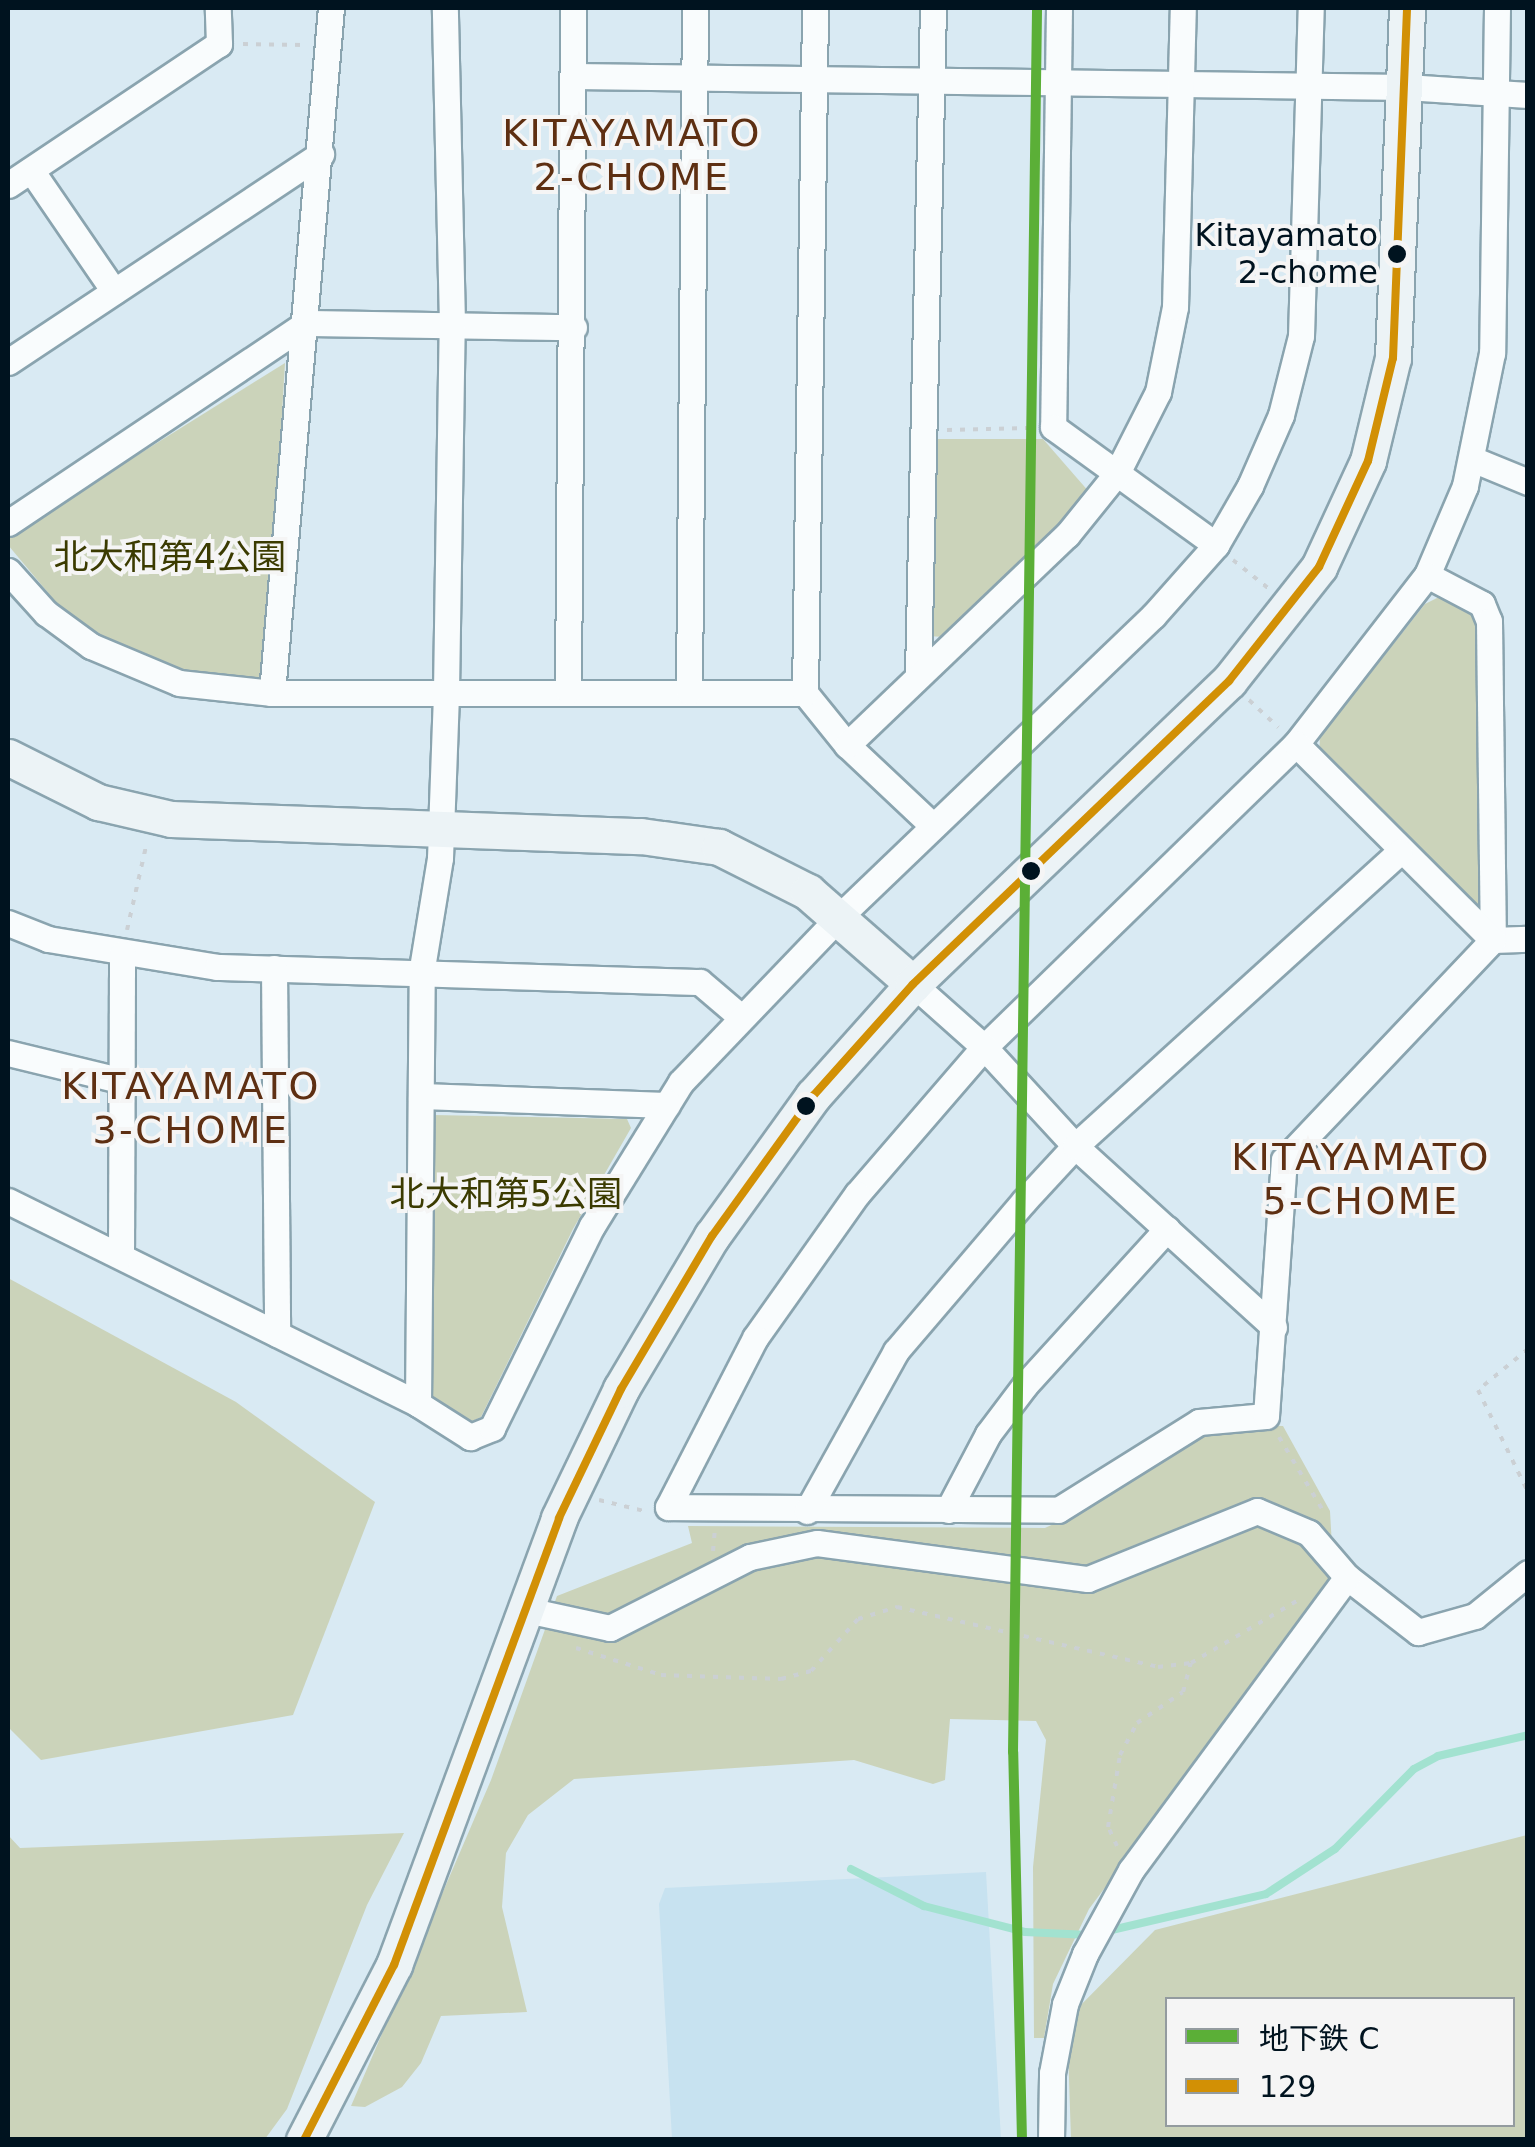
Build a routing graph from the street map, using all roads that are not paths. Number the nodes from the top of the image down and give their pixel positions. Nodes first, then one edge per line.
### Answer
1 (218, 8) edge
2 (331, 8) edge
3 (445, 8) edge
4 (573, 8) edge
5 (696, 8) edge
6 (815, 8) edge
7 (934, 8) edge
8 (1059, 8) edge
9 (1182, 8) edge
10 (1311, 8) edge
11 (1406, 8) edge
12 (1497, 8) edge
13 (574, 76) junction
14 (694, 78) junction
15 (815, 80) junction
16 (933, 81) junction
17 (1059, 84) junction
18 (1182, 86) junction
19 (1310, 86) junction
20 (1406, 87) junction
21 (1496, 92) junction
22 (1528, 95) edge
23 (321, 154) junction
24 (31, 170) junction
25 (8, 185) edge
26 (114, 291) junction
27 (307, 322) junction
28 (452, 324) junction
29 (574, 327) junction
30 (8, 362) edge
31 (1472, 459) junction
32 (1117, 474) junction
33 (1528, 482) edge
34 (8, 523) edge
35 (1216, 545) junction
36 (8, 571) edge
37 (1427, 575) junction
38 (918, 673) junction
39 (446, 690) junction
40 (568, 690) junction
41 (690, 692) junction
42 (272, 693) junction
43 (805, 693) junction
44 (1296, 744) junction
45 (848, 745) junction
46 (8, 758) edge
47 (933, 826) junction
48 (441, 827) junction
49 (1399, 852) junction
50 (840, 916) junction
51 (8, 923) edge
52 (1528, 938) edge
53 (1493, 940) junction
54 (122, 954) junction
55 (274, 968) junction
56 (422, 968) junction
57 (913, 984) junction
58 (740, 1016) junction
59 (984, 1047) junction
60 (8, 1053) edge
61 (119, 1080) junction
62 (421, 1096) junction
63 (667, 1106) junction
64 (1075, 1146) junction
65 (8, 1201) edge
66 (1167, 1229) junction
67 (121, 1255) junction
68 (1274, 1328) junction
69 (278, 1334) junction
70 (418, 1404) junction
71 (948, 1510) junction
72 (808, 1511) junction
73 (1528, 1573) edge
74 (1346, 1577) junction
75 (522, 1609) junction
76 (304, 2140) edge
77 (1052, 2140) edge

1 - 24 street
2 - 23 street
3 - 28 street
4 - 13 street
5 - 14 street
6 - 15 street
7 - 16 street
8 - 17 street
9 - 18 street
10 - 19 street
11 - 20 street
12 - 21 street
13 - 14 street
13 - 29 street
14 - 15 street
14 - 41 street
15 - 16 street
15 - 43 street
16 - 17 street
16 - 38 street
17 - 18 street
17 - 32 street
18 - 19 street
18 - 32 street
19 - 20 street
19 - 35 street
20 - 21 street
20 - 57 street
21 - 22 street
21 - 31 street
23 - 26 street
23 - 27 street
24 - 25 street
24 - 26 street
26 - 30 street
27 - 28 street
27 - 34 street
27 - 42 street
28 - 29 street
28 - 39 street
29 - 40 street
31 - 33 street
31 - 37 street
32 - 35 street
32 - 38 street
35 - 47 street
36 - 42 street
37 - 44 street
37 - 53 street
38 - 45 street
39 - 40 street
39 - 42 street
39 - 48 street
40 - 41 street
41 - 43 street
43 - 45 street
44 - 49 street
44 - 59 street
45 - 47 street
46 - 48 street
47 - 50 street
48 - 50 street
48 - 56 street
49 - 53 street
49 - 64 street
50 - 57 street
50 - 58 street
51 - 54 street
52 - 53 street
53 - 68 street
54 - 55 street
54 - 61 street
55 - 56 street
55 - 69 street
56 - 58 street
56 - 62 street
57 - 59 street
57 - 75 street
58 - 63 street
59 - 64 street
59 - 72 street
60 - 61 street
61 - 67 street
62 - 63 street
62 - 70 street
63 - 70 street
64 - 66 street
64 - 72 street
65 - 67 street
66 - 68 street
66 - 71 street
67 - 69 street
68 - 71 street
69 - 70 street
71 - 72 street
73 - 74 street
74 - 75 street
74 - 77 street
75 - 76 street

